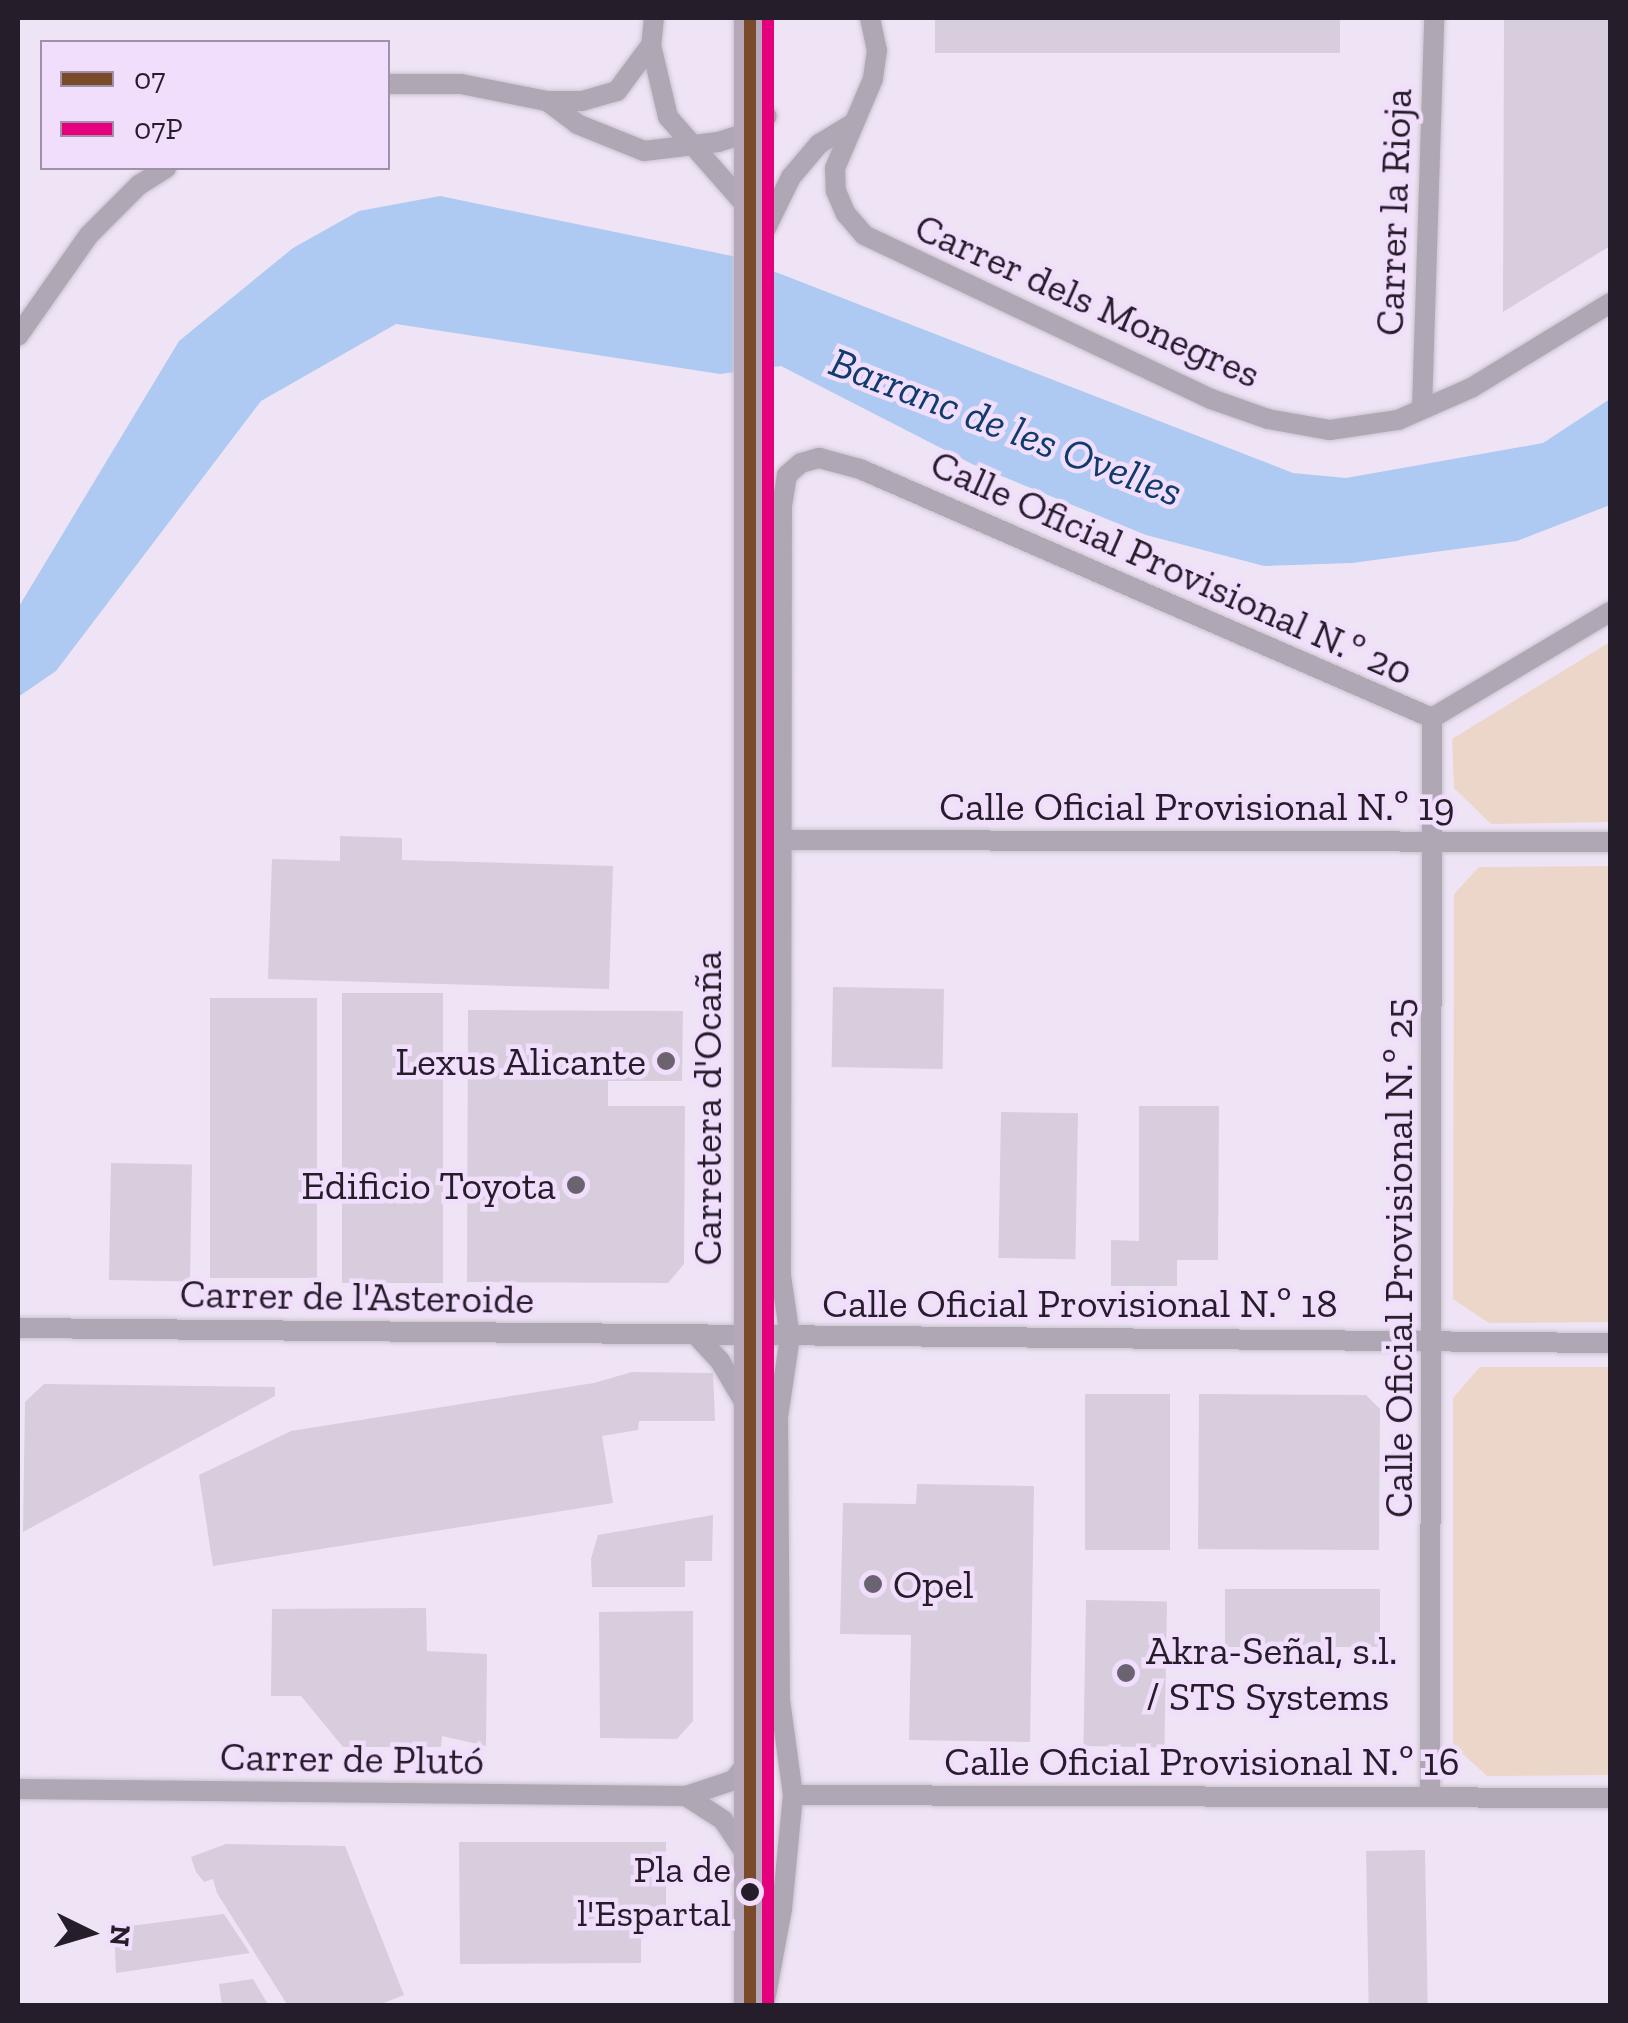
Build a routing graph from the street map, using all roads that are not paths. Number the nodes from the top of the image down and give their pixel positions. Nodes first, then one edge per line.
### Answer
1 (654, 18) edge
2 (750, 18) edge
3 (767, 18) edge
4 (870, 18) edge
5 (1434, 18) edge
6 (651, 45) junction
7 (390, 84) edge
8 (547, 100) junction
9 (757, 124) junction
10 (852, 124) junction
11 (691, 148) junction
12 (163, 170) edge
13 (756, 222) junction
14 (1610, 303) edge
15 (18, 336) edge
16 (1422, 408) junction
17 (801, 463) joint
18 (1610, 612) edge
19 (1432, 718) junction
20 (784, 840) junction
21 (1434, 842) junction
22 (1610, 842) edge
23 (18, 1328) edge
24 (695, 1334) junction
25 (767, 1337) junction
26 (1432, 1340) junction
27 (1610, 1342) edge
28 (750, 1411) junction
29 (749, 1761) junction
30 (18, 1789) edge
31 (793, 1795) junction
32 (686, 1796) junction
33 (1430, 1797) junction
34 (1610, 1798) edge
35 (749, 1861) junction
36 (750, 2006) edge
37 (762, 2006) edge

1 - 6 street
2 - 9 main road, Carretera d'Ocaña
3 - 9 main road, Carretera d'Ocaña
4 - 10 street, Carrer dels Monegres
5 - 16 street, Carrer la Rioja
6 - 8 street
6 - 11 street
7 - 8 street
8 - 11 street
9 - 11 street
9 - 13 main road, Carretera d'Ocaña
10 - 13 street, Carretera d'Ocaña
10 - 16 street, Carrer dels Monegres
11 - 13 street
12 - 15 street
13 - 25 main road, Carretera d'Ocaña
14 - 16 street, Carrer dels Monegres
17 - 19 street, Calle Oficial Provisional N.º 20
17 - 20 street, Carretera d'Ocaña
18 - 19 street, Calle Oficial Provisional N.º 20
19 - 21 street, Calle Oficial Provisional N.º 25
20 - 21 street, Calle Oficial Provisional N.º 19
20 - 25 street, Carretera d'Ocaña
21 - 22 street, Calle Oficial Provisional N.º 19
21 - 26 street, Calle Oficial Provisional N.º 25
23 - 24 street, Carrer de l'Asteroide
24 - 25 street, Carrer de l'Asteroide
24 - 28 street
25 - 26 street, Calle Oficial Provisional N.º 18
25 - 28 main road, Carretera d'Ocaña
25 - 31 street, Carretera d'Ocaña
25 - 37 main road, Carretera d'Ocaña
26 - 27 street, Calle Oficial Provisional N.º 18
26 - 33 street, Calle Oficial Provisional N.º 25
28 - 29 main road, Carretera d'Ocaña
29 - 32 street, Carrer de Plutó
29 - 35 main road, Carretera d'Ocaña
30 - 32 street, Carrer de Plutó
31 - 33 street, Calle Oficial Provisional N.º 16
31 - 37 street, Carretera d'Ocaña
32 - 35 street
33 - 34 street, Calle Oficial Provisional N.º 16
35 - 36 main road, Carretera d'Ocaña

